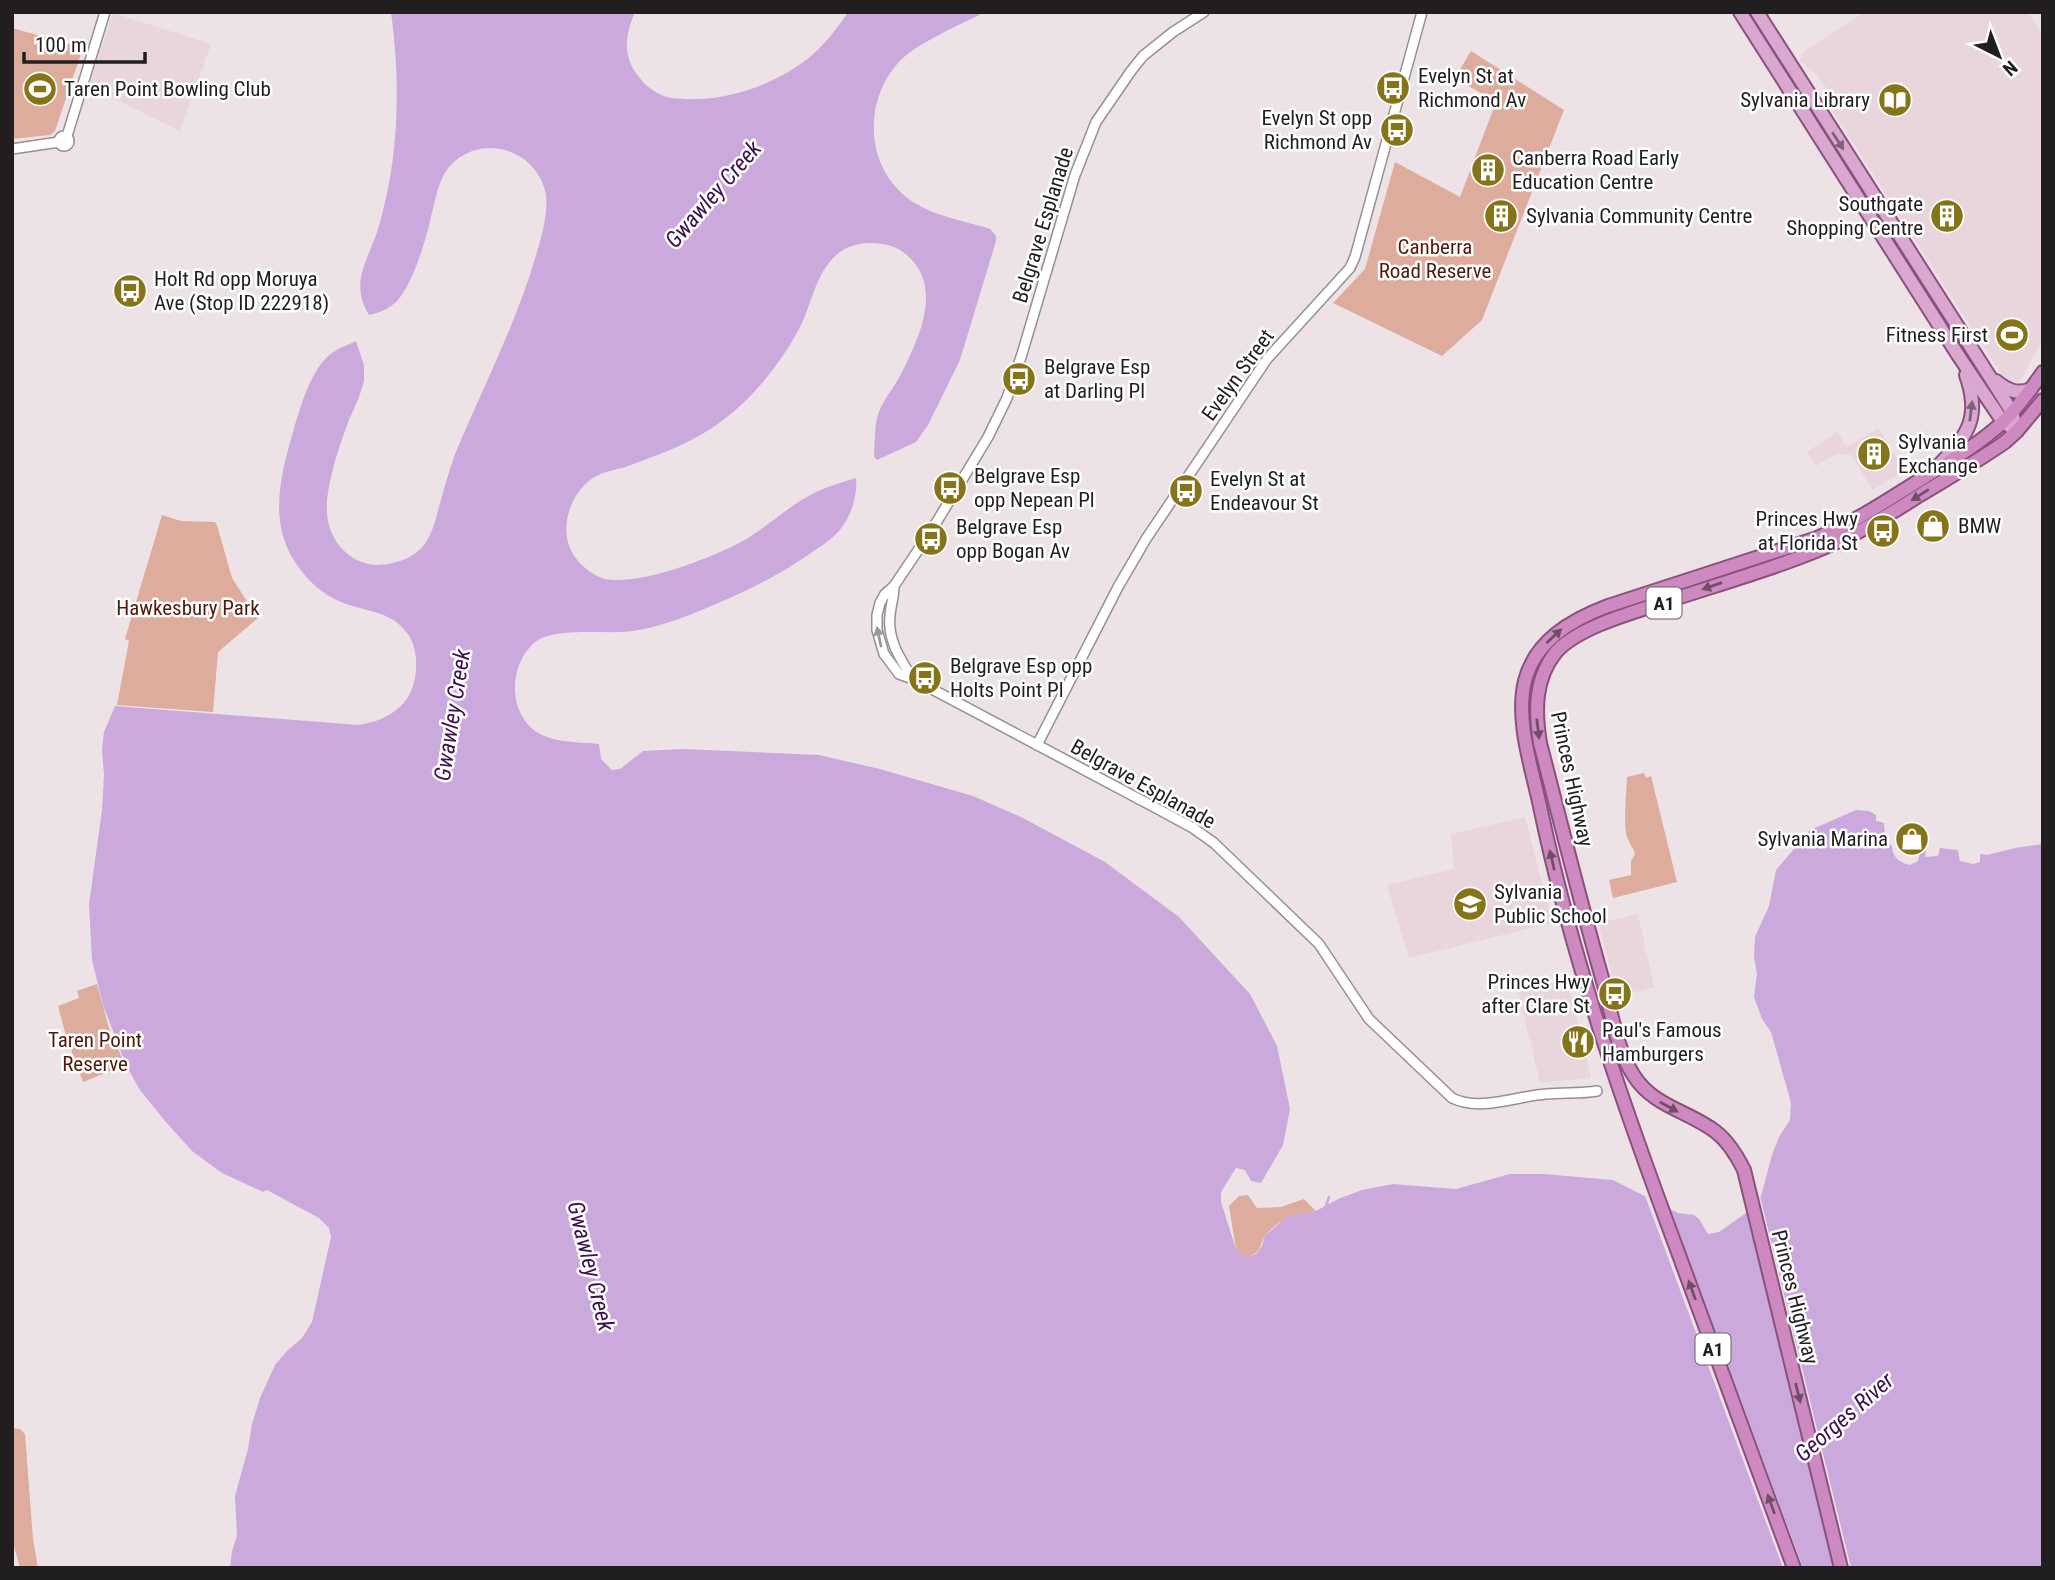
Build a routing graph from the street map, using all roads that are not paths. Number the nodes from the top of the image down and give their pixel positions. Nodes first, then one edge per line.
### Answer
1 (105, 12) edge
2 (1204, 12) edge
3 (1422, 12) edge
4 (1757, 12) edge
5 (1742, 16) edge
6 (1783, 51) junction
7 (1804, 113) junction
8 (12, 149) edge
9 (1958, 355) junction
10 (2043, 372) edge
11 (1988, 374) junction
12 (2031, 389) junction
13 (2043, 400) edge
14 (2008, 417) junction
15 (2017, 431) junction
16 (1933, 472) junction
17 (1037, 745) junction
18 (1585, 918) junction
19 (1584, 975) junction
20 (1597, 1091) dead end
21 (1794, 1568) edge
22 (1841, 1568) edge

1 - 8 street
2 - 17 street, Belgrave Esplanade
3 - 17 street, Evelyn Street
4 - 6 main road
5 - 6 main road
5 - 7 main road
6 - 7 main road
6 -> 11 main road
7 - 9 main road
9 - 14 main road
16 -> 9 main road
10 - 12 highway, Princes Highway / A1
11 - 12 main road
11 - 14 main road
12 - 14 highway, Princes Highway / A1
13 - 15 highway, Princes Highway / A1
14 - 15 main road
14 - 16 highway, Princes Highway / A1
15 -> 18 highway, Princes Highway / A1
19 -> 16 highway, Princes Highway / A1
17 - 20 street, Belgrave Esplanade
18 - 19 highway
18 -> 22 highway, Princes Highway / A1
21 -> 19 highway, Princes Highway / A1

